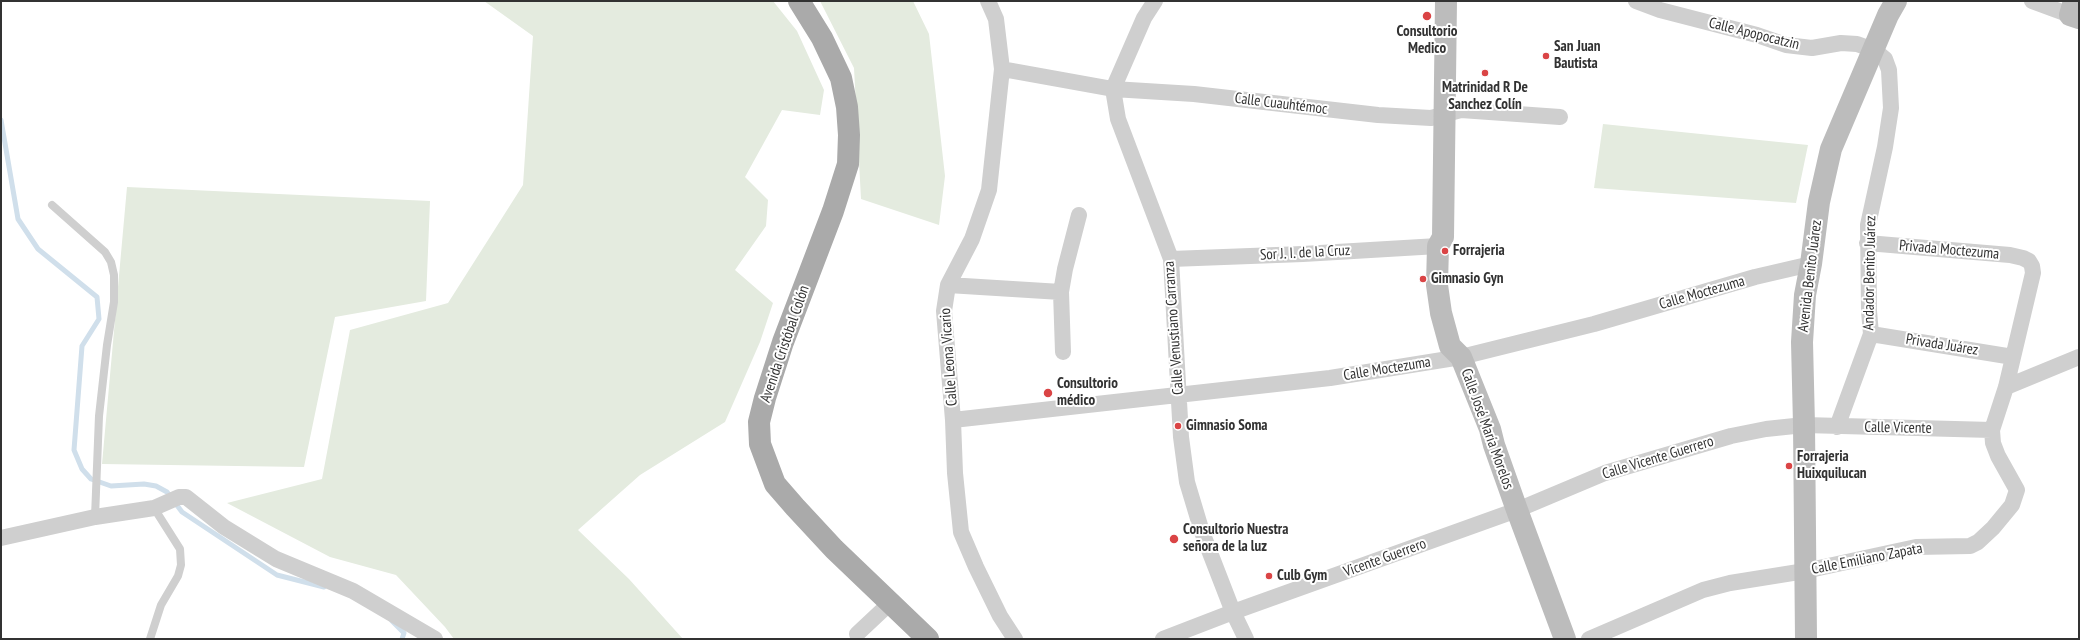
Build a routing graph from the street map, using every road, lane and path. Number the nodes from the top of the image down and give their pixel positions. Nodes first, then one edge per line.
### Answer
1 (799, 1) edge
2 (988, 1) edge
3 (997, 1) edge
4 (1155, 1) edge
5 (1446, 1) edge
6 (1636, 1) edge
7 (1896, 1) edge
8 (2032, 1) edge
9 (2074, 11) edge
10 (996, 19) junction
11 (1874, 50) junction
12 (1002, 69) junction
13 (1113, 89) junction
14 (1446, 114) junction
15 (1560, 117) dead end
16 (52, 205) dead end
17 (1080, 215) dead end
18 (1868, 243) junction
19 (1438, 246) junction
20 (1171, 259) junction
21 (2029, 261) joint
22 (1811, 264) junction
23 (948, 285) junction
24 (1061, 292) junction
25 (1871, 334) junction
26 (1063, 352) dead end
27 (1461, 357) junction
28 (2013, 357) junction
29 (2079, 358) edge
30 (2006, 387) junction
31 (1179, 396) junction
32 (953, 420) junction
33 (1804, 425) junction
34 (1837, 427) junction
35 (1992, 430) junction
36 (154, 508) junction
37 (1517, 510) junction
38 (95, 517) junction
39 (1, 538) edge
40 (1805, 572) junction
41 (889, 604) junction
42 (1233, 612) junction
43 (857, 634) dead end
44 (426, 637) edge
45 (150, 639) edge
46 (928, 639) edge
47 (1015, 639) edge
48 (1163, 639) edge
49 (1246, 639) edge
50 (1565, 639) edge
51 (1589, 639) edge
52 (1806, 639) edge

1 - 41 main road, Avenida Cristóbal Colón
2 - 10 street, Calle Leona Vicario
3 - 10 street
4 - 13 street
5 - 14 main road, Calle José María Morelos
6 - 11 street, Calle Apopocatzin
7 - 11 main road, Avenida Benito Juárez
8 - 9 street
10 - 12 street, Calle Leona Vicario
11 - 18 street, Andador Benito Juárez
11 - 22 main road, Avenida Benito Juárez
12 - 13 street, Calle Cuauhtémoc
12 - 23 street, Calle Leona Vicario
13 - 14 street, Calle Cuauhtémoc
13 - 20 street, Calle Venustiano Carranza
14 - 15 street, Calle Cuauhtémoc
14 - 19 main road, Calle José María Morelos
16 - 38 lane
17 - 24 street
18 - 21 street, Privada Moctezuma
18 - 25 street, Andador Benito Juárez
19 - 20 street, Sor J. I. de la Cruz
19 - 27 main road, Calle José María Morelos
20 - 31 street, Calle Venustiano Carranza
21 - 28 street, Calle Emiliano Zapata
22 - 27 street, Calle Moctezuma
22 - 33 main road, Avenida Benito Juárez
23 - 24 street
23 - 32 street, Calle Leona Vicario
24 - 26 street
25 - 28 street, Privada Juárez
25 - 34 street, Andador Benito Juárez
27 - 31 street, Calle Moctezuma
27 - 37 main road, Calle José María Morelos
28 - 30 street, Calle Emiliano Zapata
29 - 30 street
30 - 35 street, Calle Emiliano Zapata
31 - 32 street, Calle Moctezuma
31 - 42 street, Calle Venustiano Carranza
32 - 47 street, Calle Leona Vicario
33 - 34 street, Calle Vicente
33 - 37 street, Calle Vicente Guerrero
33 - 40 main road, Avenida Benito Juárez
34 - 35 street, Calle Vicente
35 - 40 street, Calle Emiliano Zapata
36 - 38 street
36 - 44 street
36 - 45 lane
37 - 42 street, Vicente Guerrero
37 - 50 main road, Calle José María Morelos
38 - 39 street
40 - 51 street, Calle Emiliano Zapata
40 - 52 main road, Avenida Benito Juárez
41 - 43 street
41 - 46 main road, Avenida Cristóbal Colón
42 - 48 street, Vicente Guerrero
42 - 49 street, Calle Venustiano Carranza

